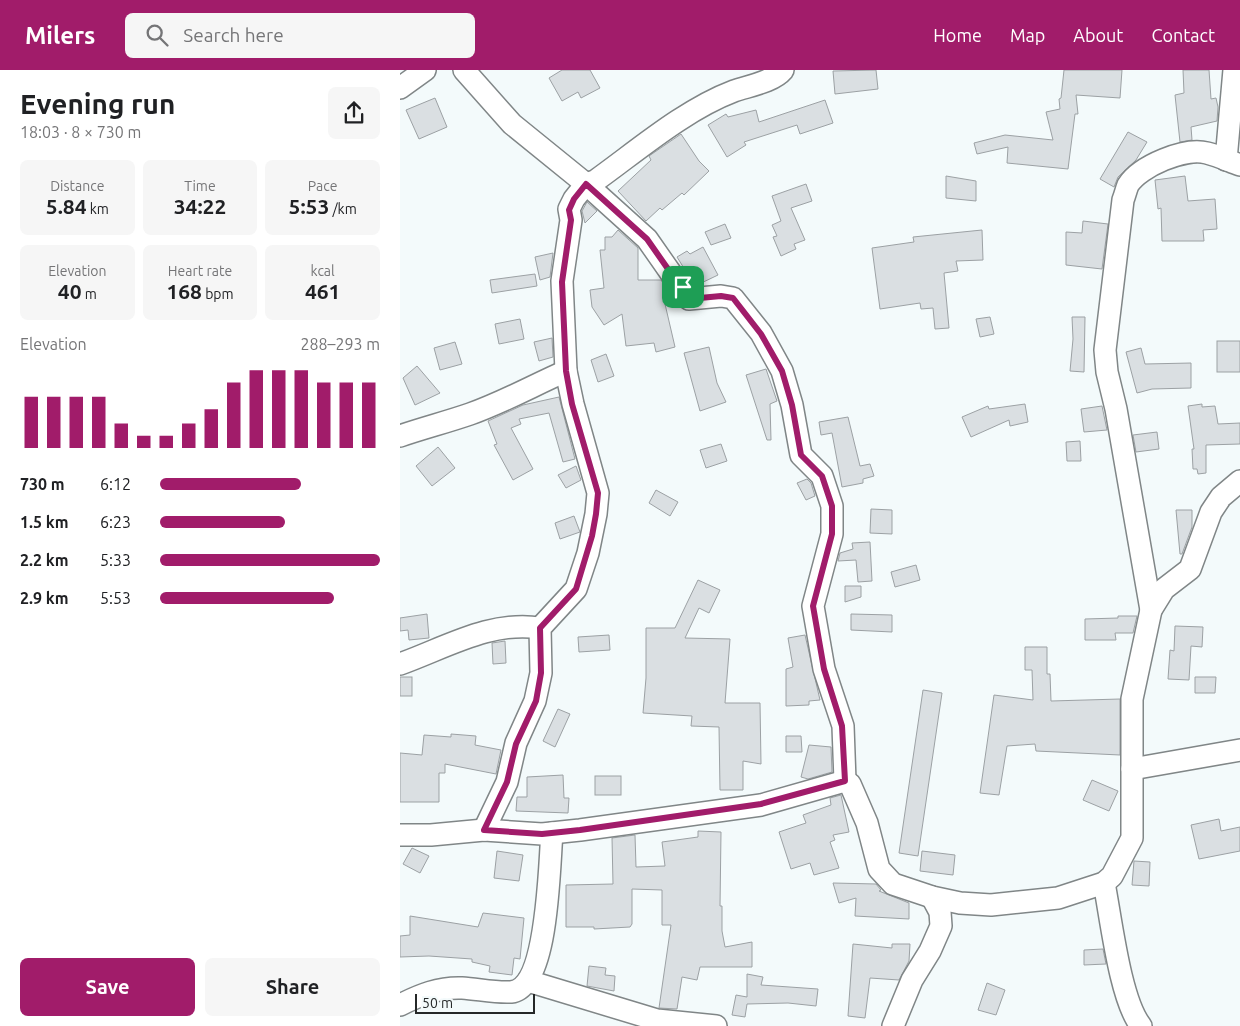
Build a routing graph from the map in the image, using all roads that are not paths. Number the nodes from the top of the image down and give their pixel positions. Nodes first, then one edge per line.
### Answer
1 (424, 70) edge
2 (464, 70) edge
3 (783, 70) edge
4 (1234, 70) edge
5 (400, 88) edge
6 (1233, 162) edge
7 (586, 184) junction
8 (566, 371) junction
9 (400, 436) edge
10 (1240, 481) edge
11 (1152, 610) junction
12 (540, 628) junction
13 (400, 664) edge
14 (1240, 750) edge
15 (1132, 769) junction
16 (845, 781) junction
17 (484, 830) junction
18 (552, 833) junction
19 (400, 836) edge
20 (1104, 884) junction
21 (932, 897) junction
22 (528, 981) junction
23 (400, 1005) edge
24 (716, 1026) edge
25 (893, 1026) edge
26 (1141, 1026) edge

1 - 5 street
2 - 7 street
3 - 7 street
4 - 6 street
6 - 11 street
7 - 8 street
7 - 16 street
8 - 9 street
8 - 12 street
10 - 11 street
11 - 15 street
12 - 13 street
12 - 17 street
14 - 15 street
15 - 20 street
16 - 18 street
16 - 21 street
17 - 18 street
17 - 19 street
18 - 22 street
20 - 21 street
20 - 26 street
21 - 25 street
22 - 23 street
22 - 24 street

